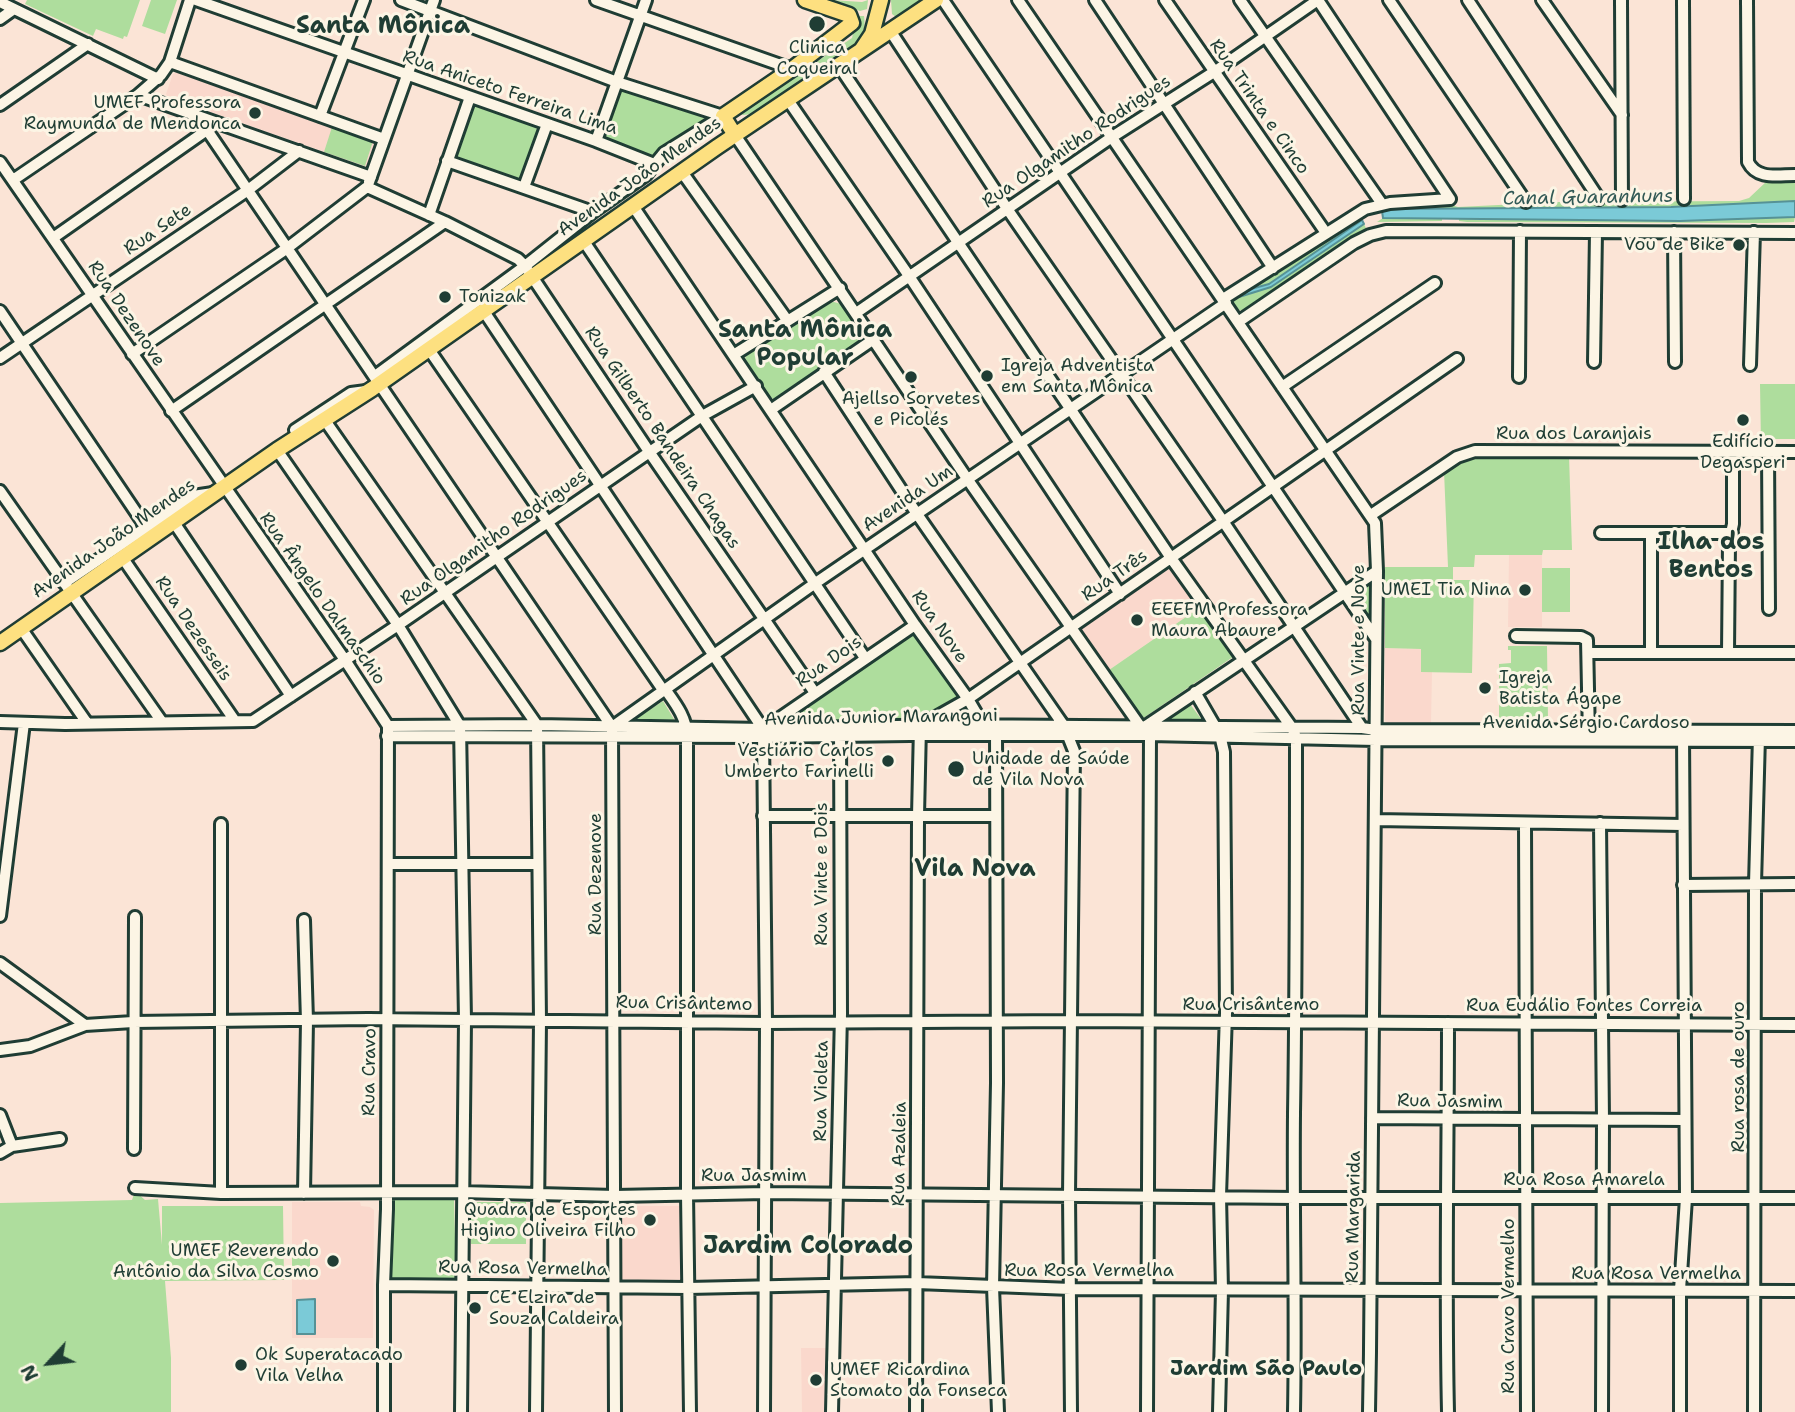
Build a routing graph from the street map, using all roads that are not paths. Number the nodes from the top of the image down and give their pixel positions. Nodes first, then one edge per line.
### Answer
1 (190, 0) edge
2 (196, 0) edge
3 (363, 0) edge
4 (401, 0) edge
5 (596, 0) edge
6 (646, 0) edge
7 (805, 0) edge
8 (936, 0) edge
9 (943, 0) edge
10 (1018, 0) edge
11 (1095, 0) edge
12 (1165, 0) edge
13 (1240, 0) edge
14 (1318, 0) edge
15 (1389, 0) edge
16 (1468, 0) edge
17 (1542, 0) edge
18 (1621, 0) edge
19 (1684, 0) edge
20 (1747, 0) edge
21 (0, 2) edge
22 (881, 3) edge
23 (15, 4) edge
24 (432, 5) edge
25 (640, 17) junction
26 (0, 19) edge
27 (897, 28) junction
28 (1265, 38) junction
29 (88, 44) junction
30 (344, 52) junction
31 (857, 55) junction
32 (170, 62) junction
33 (839, 66) junction
34 (792, 69) junction
35 (1214, 72) junction
36 (406, 75) junction
37 (158, 79) junction
38 (617, 82) junction
39 (138, 95) junction
40 (470, 97) junction
41 (788, 100) junction
42 (1163, 104) junction
43 (0, 105) edge
44 (1622, 115) junction
45 (320, 116) junction
46 (723, 116) junction
47 (547, 124) junction
48 (209, 125) junction
49 (735, 135) junction
50 (1112, 137) junction
51 (384, 139) junction
52 (596, 141) junction
53 (299, 152) junction
54 (447, 161) junction
55 (0, 162) edge
56 (654, 164) junction
57 (682, 172) junction
58 (1060, 174) junction
59 (1795, 174) edge
60 (13, 180) junction
61 (369, 182) junction
62 (524, 187) junction
63 (248, 190) junction
64 (1599, 199) dead end
65 (1684, 199) dead end
66 (1622, 200) dead end
67 (1526, 202) dead end
68 (1382, 204) junction
69 (634, 206) junction
70 (1008, 210) junction
71 (593, 212) junction
72 (429, 215) junction
73 (445, 222) junction
74 (1520, 231) junction
75 (1596, 232) junction
76 (1674, 232) junction
77 (1326, 233) junction
78 (1754, 233) junction
79 (1795, 233) edge
80 (53, 238) junction
81 (583, 240) junction
82 (958, 242) junction
83 (286, 249) junction
84 (1273, 268) junction
85 (529, 271) junction
86 (909, 276) junction
87 (1435, 283) dead end
88 (840, 288) junction
89 (93, 296) junction
90 (1224, 301) junction
91 (327, 305) junction
92 (483, 310) junction
93 (0, 311) edge
94 (856, 313) junction
95 (787, 320) junction
96 (1238, 322) junction
97 (1171, 338) junction
98 (874, 339) junction
99 (22, 343) junction
100 (428, 348) junction
101 (132, 354) junction
102 (735, 354) junction
103 (0, 358) edge
104 (1457, 359) dead end
105 (1594, 362) dead end
106 (1675, 362) dead end
107 (1750, 365) dead end
108 (824, 372) junction
109 (1120, 373) junction
110 (1519, 377) dead end
111 (374, 383) junction
112 (756, 386) junction
113 (1282, 387) junction
114 (1069, 408) junction
115 (772, 409) junction
116 (171, 411) junction
117 (702, 416) junction
118 (324, 419) junction
119 (1019, 443) junction
120 (277, 450) junction
121 (1327, 451) junction
122 (1733, 452) junction
123 (1768, 452) junction
124 (1795, 452) edge
125 (650, 453) junction
126 (968, 480) junction
127 (600, 486) junction
128 (224, 487) junction
129 (1274, 487) junction
130 (0, 491) edge
131 (916, 514) junction
132 (1371, 515) junction
133 (173, 521) junction
134 (1223, 521) junction
135 (548, 522) junction
136 (149, 532) junction
137 (1601, 533) dead end
138 (1651, 533) junction
139 (1732, 533) junction
140 (864, 549) junction
141 (497, 555) junction
142 (122, 557) junction
143 (1171, 558) junction
144 (1377, 571) junction
145 (814, 584) junction
146 (67, 588) junction
147 (1345, 591) junction
148 (445, 592) junction
149 (1120, 594) junction
150 (1769, 609) dead end
151 (764, 619) junction
152 (398, 625) junction
153 (915, 625) junction
154 (1294, 625) junction
155 (21, 628) junction
156 (1070, 628) junction
157 (1516, 636) dead end
158 (1376, 639) junction
159 (0, 643) edge
160 (1588, 653) junction
161 (1651, 653) junction
162 (1728, 653) junction
163 (1795, 653) edge
164 (713, 655) junction
165 (865, 658) junction
166 (345, 660) junction
167 (1243, 660) junction
168 (1021, 662) junction
169 (664, 690) junction
170 (1195, 692) junction
171 (815, 693) junction
172 (291, 696) junction
173 (968, 699) junction
174 (235, 721) junction
175 (0, 722) edge
176 (162, 722) junction
177 (24, 723) junction
178 (87, 723) junction
179 (537, 725) junction
180 (1362, 728) junction
181 (1145, 729) junction
182 (920, 730) junction
183 (991, 730) junction
184 (840, 731) junction
185 (1066, 731) junction
186 (1218, 731) junction
187 (387, 732) junction
188 (461, 732) junction
189 (612, 732) junction
190 (687, 732) junction
191 (1294, 732) junction
192 (1795, 732) edge
193 (763, 733) junction
194 (1376, 735) junction
195 (1589, 736) junction
196 (1683, 736) junction
197 (1759, 736) junction
198 (537, 737) junction
199 (1795, 741) edge
200 (839, 816) junction
201 (918, 816) junction
202 (996, 816) junction
203 (762, 817) junction
204 (1375, 820) junction
205 (1524, 823) junction
206 (1600, 823) junction
207 (221, 824) dead end
208 (1683, 825) junction
209 (538, 863) junction
210 (388, 864) junction
211 (464, 865) junction
212 (1755, 884) junction
213 (1795, 884) edge
214 (1683, 885) junction
215 (0, 916) edge
216 (135, 917) dead end
217 (304, 920) dead end
218 (0, 963) edge
219 (388, 1020) junction
220 (465, 1020) junction
221 (221, 1021) junction
222 (307, 1021) junction
223 (540, 1021) junction
224 (614, 1021) junction
225 (688, 1021) junction
226 (917, 1021) junction
227 (1071, 1021) junction
228 (1147, 1021) junction
229 (133, 1022) junction
230 (840, 1022) junction
231 (996, 1022) junction
232 (1225, 1022) junction
233 (766, 1023) junction
234 (1296, 1023) junction
235 (1372, 1023) junction
236 (1448, 1023) junction
237 (1525, 1023) junction
238 (1602, 1024) junction
239 (1795, 1024) edge
240 (85, 1025) junction
241 (1684, 1025) junction
242 (1756, 1025) junction
243 (0, 1049) edge
244 (0, 1115) edge
245 (1372, 1118) junction
246 (1448, 1119) junction
247 (1685, 1119) junction
248 (1527, 1120) junction
249 (1603, 1120) junction
250 (60, 1139) dead end
251 (12, 1146) junction
252 (134, 1149) dead end
253 (0, 1153) edge
254 (135, 1188) dead end
255 (461, 1192) junction
256 (221, 1193) junction
257 (304, 1193) junction
258 (387, 1193) junction
259 (766, 1193) junction
260 (687, 1194) junction
261 (838, 1194) junction
262 (538, 1195) junction
263 (917, 1195) junction
264 (1069, 1195) junction
265 (1147, 1195) junction
266 (615, 1196) junction
267 (994, 1196) junction
268 (1220, 1196) junction
269 (1373, 1196) junction
270 (1449, 1197) junction
271 (1527, 1197) junction
272 (1296, 1198) junction
273 (1603, 1198) junction
274 (1686, 1198) junction
275 (1756, 1198) junction
276 (1795, 1198) edge
277 (917, 1283) junction
278 (384, 1285) junction
279 (462, 1286) junction
280 (835, 1286) junction
281 (538, 1287) junction
282 (766, 1287) junction
283 (993, 1287) junction
284 (614, 1288) junction
285 (688, 1288) junction
286 (1147, 1288) junction
287 (1071, 1289) junction
288 (1222, 1290) junction
289 (1296, 1290) junction
290 (1371, 1290) junction
291 (1680, 1290) junction
292 (1526, 1291) junction
293 (1754, 1291) junction
294 (1795, 1291) edge
295 (1446, 1292) junction
296 (1601, 1292) junction
297 (384, 1412) edge
298 (461, 1412) edge
299 (536, 1412) edge
300 (615, 1412) edge
301 (690, 1412) edge
302 (764, 1412) edge
303 (832, 1412) edge
304 (916, 1412) edge
305 (998, 1412) edge
306 (1071, 1412) edge
307 (1147, 1412) edge
308 (1219, 1412) edge
309 (1294, 1412) edge
310 (1369, 1412) edge
311 (1448, 1412) edge
312 (1527, 1412) edge
313 (1602, 1412) edge
314 (1680, 1412) edge
315 (1754, 1412) edge

1 - 32 street
2 - 30 street, Rua Aniceto Ferreira Lima
3 - 30 street
4 - 24 street
5 - 25 street
6 - 25 street
7 - 34 main road
8 - 27 main road, Avenida João Mendes
9 - 58 street
10 - 50 street, Rua Vinte e Nove
11 - 42 street
12 - 35 street, Rua Trinta e Cinco
13 - 28 street
14 - 28 street, Rua Olgamitho Rodrigues
14 - 68 street, Avenida Um
15 - 67 street
16 - 64 street
17 - 44 street
18 - 44 street
19 - 65 street
20 - 59 street
21 - 23 street
22 - 27 main road
22 - 31 main road
23 - 26 street
23 - 29 street
24 - 36 street
24 - 38 street
25 - 34 street
25 - 38 street
27 - 31 main road, Avenida João Mendes
27 - 70 street
28 - 35 street, Rua Olgamitho Rodrigues
28 - 68 street
29 - 37 street
29 - 43 street
30 - 36 street, Rua Aniceto Ferreira Lima
30 - 45 street
31 - 33 main road, Avenida João Mendes
32 - 37 street
32 - 45 street
33 - 41 main road, Avenida João Mendes
33 - 82 street
34 - 46 main road
35 - 42 street, Rua Olgamitho Rodrigues
35 - 77 street, Rua Trinta e Cinco
36 - 40 street, Rua Aniceto Ferreira Lima
36 - 51 street
37 - 39 street
38 - 46 street
38 - 52 street
39 - 48 street
39 - 60 street
40 - 47 street, Rua Aniceto Ferreira Lima
40 - 54 street
41 - 49 main road, Avenida João Mendes
41 - 86 street
42 - 50 street, Rua Olgamitho Rodrigues
42 - 84 street
44 - 66 street
45 - 51 street
46 - 49 main road
46 - 56 street
47 - 52 street, Rua Aniceto Ferreira Lima
47 - 62 street
48 - 53 street
48 - 63 street
48 - 80 street
49 - 57 main road, Avenida João Mendes
49 - 88 street
50 - 58 street, Rua Olgamitho Rodrigues
50 - 90 street, Rua Vinte e Nove
51 - 61 street
52 - 56 street, Rua Aniceto Ferreira Lima
53 - 61 street
53 - 63 street, Rua Sete
54 - 62 street
54 - 72 street
55 - 60 street, Rua Dezenove
56 - 71 street
57 - 69 main road, Avenida João Mendes
57 - 95 street
58 - 70 street, Rua Olgamitho Rodrigues
58 - 97 street
60 - 80 street, Rua Dezenove
61 - 72 street
61 - 83 street
62 - 71 street
63 - 83 street
63 - 89 street, Rua Sete
68 - 77 street, Avenida Um
69 - 81 main road, Avenida João Mendes
69 - 102 street, Rua Nove
70 - 82 street, Rua Olgamitho Rodrigues
70 - 109 street
71 - 85 street
72 - 73 street
73 - 85 street
73 - 91 street
74 - 75 street
74 - 96 street
74 - 110 street
75 - 76 street
75 - 105 street
76 - 78 street
76 - 106 street
77 - 84 street, Avenida Um
78 - 79 street
78 - 107 street
80 - 89 street, Rua Dezenove
81 - 85 main road, Avenida João Mendes
81 - 117 street
82 - 86 street, Rua Olgamitho Rodrigues
82 - 114 street
83 - 91 street
83 - 101 street
84 - 90 street, Avenida Um
85 - 92 main road, Avenida João Mendes
85 - 111 street, Avenida João Mendes
85 - 125 street, Rua Gilberto Bandeira Chagas
86 - 94 street, Rua Olgamitho Rodrigues
86 - 119 street
87 - 113 street
88 - 94 street
88 - 95 street
89 - 99 street, Rua Sete
89 - 101 street, Rua Dezenove
90 - 96 street, Rua Vinte e Nove
90 - 97 street, Avenida Um
91 - 111 street
91 - 116 street
92 - 100 main road, Avenida João Mendes
92 - 127 street
93 - 99 street
94 - 98 street
95 - 102 street
96 - 113 street, Rua Vinte e Nove
97 - 109 street, Avenida Um
97 - 129 street
98 - 108 street
98 - 126 street
99 - 103 street, Rua Sete
99 - 136 street
100 - 111 main road, Avenida João Mendes
100 - 135 street
101 - 116 street, Rua Dezenove
102 - 112 street, Rua Nove
104 - 121 street, Rua Três
108 - 115 street
108 - 131 street
109 - 114 street, Avenida Um
109 - 134 street
111 - 118 main road, Avenida João Mendes
111 - 128 street, Avenida João Mendes
111 - 141 street
112 - 115 street, Rua Nove
112 - 117 street, Rua Olgamitho Rodrigues
113 - 121 street, Rua Vinte e Nove
114 - 119 street, Avenida Um
114 - 143 street
115 - 140 street, Rua Nove
116 - 128 street, Rua Dezenove
117 - 125 street, Rua Olgamitho Rodrigues
117 - 145 street
118 - 120 main road, Avenida João Mendes
118 - 148 street
119 - 126 street, Avenida Um
119 - 149 street
120 - 128 main road, Avenida João Mendes
120 - 152 street
121 - 129 street, Rua Três
121 - 132 street, Rua Vinte e Nove
122 - 123 street, Rua dos Laranjais
122 - 132 street, Rua dos Laranjais
122 - 139 street
123 - 124 street, Rua dos Laranjais
123 - 150 street
125 - 127 street, Rua Olgamitho Rodrigues
125 - 151 street, Rua Gilberto Bandeira Chagas
126 - 131 street, Avenida Um
126 - 156 street
127 - 135 street, Rua Olgamitho Rodrigues
127 - 164 street
128 - 133 main road, Avenida João Mendes
128 - 136 street, Avenida João Mendes
128 - 166 street, Rua Ângelo Dalmaschio
129 - 134 street, Rua Três
129 - 147 street
130 - 146 street
131 - 140 street, Avenida Um
131 - 168 street
132 - 144 street, Rua Vinte e Nove
133 - 136 main road, Avenida João Mendes
133 - 172 street
134 - 143 street, Rua Três
134 - 154 street
135 - 141 street, Rua Olgamitho Rodrigues
135 - 169 street
136 - 142 main road, Avenida João Mendes
136 - 146 street, Avenida João Mendes
137 - 138 street
138 - 139 street
138 - 161 street
139 - 162 street
140 - 145 street, Avenida Um
140 - 153 street, Rua Nove
141 - 148 street, Rua Olgamitho Rodrigues
141 - 189 street
142 - 146 main road, Avenida João Mendes
142 - 174 street, Rua Dezesseis
143 - 149 street, Rua Três
143 - 167 street
144 - 147 street
144 - 158 street, Rua Vinte e Nove
145 - 151 street, Avenida Um
145 - 165 street
146 - 155 main road, Avenida João Mendes
146 - 176 street
147 - 154 street
147 - 158 street
148 - 152 street, Rua Olgamitho Rodrigues
148 - 179 street
149 - 156 street, Rua Três
151 - 164 street, Avenida Um
151 - 171 street
152 - 166 street, Rua Olgamitho Rodrigues
152 - 188 street
153 - 165 street, Rua Dois
153 - 173 street, Rua Nove
154 - 167 street
154 - 180 street
155 - 159 main road, Avenida João Mendes
155 - 178 street
156 - 168 street, Rua Três
156 - 181 street
157 - 160 street
158 - 194 street, Rua Vinte e Nove
160 - 161 street
160 - 195 street
161 - 162 street
162 - 163 street
164 - 169 street, Avenida Um
164 - 193 street
165 - 171 street, Rua Dois
166 - 172 street, Rua Olgamitho Rodrigues
166 - 187 street, Rua Ângelo Dalmaschio
167 - 170 street
167 - 191 street
168 - 173 street, Rua Três
168 - 185 street
169 - 189 street, Avenida Um
169 - 190 street
170 - 181 street
170 - 186 street
171 - 193 street, Rua Dois
172 - 174 street, Rua Olgamitho Rodrigues
173 - 182 street, Rua Três
173 - 183 street, Rua Nove
174 - 176 street
175 - 177 street
176 - 178 street
177 - 178 street
177 - 215 street
179 - 188 street, Avenida Junior Marangoni
179 - 189 street, Avenida Junior Marangoni
179 - 198 street
180 - 191 street, Avenida Junior Marangoni
180 - 194 street, Avenida Junior Marangoni
181 - 185 street, Avenida Junior Marangoni
181 - 186 street, Avenida Junior Marangoni
181 - 228 street
182 - 183 street, Avenida Junior Marangoni
182 - 184 street, Avenida Junior Marangoni
182 - 201 street, Rua Azaleia
183 - 185 street, Avenida Junior Marangoni
183 - 202 street
184 - 193 street, Avenida Junior Marangoni
184 - 200 street, Rua Vinte e Dois
185 - 227 street
186 - 191 street, Avenida Junior Marangoni
186 - 232 street
187 - 188 street, Avenida Junior Marangoni
187 - 210 street, Rua Cravo
188 - 198 street, Avenida Junior Marangoni
188 - 211 street
189 - 190 street, Avenida Junior Marangoni
189 - 198 street, Avenida Junior Marangoni
189 - 224 street, Rua Dezenove
190 - 193 street, Avenida Junior Marangoni
190 - 225 street
191 - 194 street, Avenida Junior Marangoni
191 - 234 street
192 - 197 street, Avenida Sérgio Cardoso
193 - 203 street
194 - 195 street, Avenida Sérgio Cardoso
194 - 204 street, Rua Vinte e Nove
195 - 196 street, Avenida Sérgio Cardoso
196 - 197 street, Avenida Sérgio Cardoso
196 - 208 street
197 - 199 street, Avenida Sérgio Cardoso
197 - 212 street, Rua rosa de ouro
198 - 209 street
200 - 201 street
200 - 203 street
200 - 230 street, Rua Vinte e Dois
201 - 202 street
201 - 226 street, Rua Azaleia
202 - 231 street
203 - 233 street
204 - 205 street
204 - 235 street, Rua Vinte e Nove
205 - 206 street
205 - 237 street, Rua Cravo Vermelho
206 - 208 street
206 - 238 street
207 - 221 street
208 - 214 street
209 - 211 street
209 - 223 street
210 - 211 street
210 - 219 street, Rua Cravo
211 - 220 street
212 - 213 street
212 - 214 street
212 - 242 street, Rua rosa de ouro
214 - 241 street
216 - 229 street
217 - 222 street
218 - 240 street
219 - 220 street, Rua Crisântemo
219 - 222 street, Rua Crisântemo
219 - 258 street, Rua Cravo
220 - 223 street, Rua Crisântemo
220 - 255 street
221 - 222 street, Rua Crisântemo
221 - 229 street, Rua Crisântemo
221 - 256 street
222 - 257 street
223 - 224 street, Rua Crisântemo
223 - 262 street
224 - 225 street, Rua Crisântemo
224 - 266 street, Rua Dezenove
225 - 233 street, Rua Crisântemo
225 - 260 street
226 - 230 street, Rua Crisântemo
226 - 231 street, Rua Crisântemo
226 - 263 street, Rua Azaleia
227 - 228 street, Rua Crisântemo
227 - 231 street, Rua Crisântemo
227 - 264 street
228 - 232 street, Rua Crisântemo
228 - 265 street
229 - 240 street, Rua Crisântemo
229 - 252 street
230 - 233 street, Rua Crisântemo
230 - 261 street, Rua Violeta
231 - 267 street
232 - 234 street, Rua Crisântemo
232 - 268 street
233 - 259 street
234 - 235 street, Rua Crisântemo
234 - 272 street
235 - 236 street, Rua Eudálio Fontes Correia
235 - 245 street, Rua Margarida
236 - 237 street, Rua Eudálio Fontes Correia
236 - 246 street
237 - 238 street, Rua Eudálio Fontes Correia
237 - 248 street, Rua Cravo Vermelho
238 - 241 street, Rua Eudálio Fontes Correia
238 - 249 street
239 - 242 street, Rua Eudálio Fontes Correia
240 - 243 street, Rua Crisântemo
241 - 242 street, Rua Eudálio Fontes Correia
241 - 247 street
242 - 275 street, Rua rosa de ouro
244 - 251 street
245 - 246 street, Rua Jasmim
245 - 269 street, Rua Margarida
246 - 248 street, Rua Jasmim
246 - 270 street
247 - 249 street, Rua Jasmim
247 - 274 street
248 - 249 street, Rua Jasmim
248 - 271 street, Rua Cravo Vermelho
249 - 273 street
250 - 251 street
251 - 253 street
254 - 256 street, Rua Jasmim
255 - 258 street, Rua Jasmim
255 - 262 street, Rua Jasmim
255 - 279 street
256 - 257 street, Rua Jasmim
257 - 258 street, Rua Jasmim
258 - 278 street, Rua Cravo
259 - 260 street, Rua Jasmim
259 - 261 street, Rua Jasmim
259 - 282 street
260 - 266 street, Rua Jasmim
260 - 285 street
261 - 263 street, Rua Jasmim
261 - 280 street, Rua Violeta
262 - 266 street, Rua Jasmim
262 - 281 street
263 - 267 street, Rua Jasmim
263 - 277 street, Rua Azaleia
264 - 265 street, Rua Jasmim
264 - 267 street, Rua Jasmim
264 - 287 street
265 - 268 street, Rua Jasmim
265 - 286 street
266 - 284 street, Rua Dezenove
267 - 283 street
268 - 272 street, Rua Jasmim
268 - 288 street
269 - 270 street, Rua Rosa Amarela
269 - 272 street, Rua Jasmim
269 - 290 street, Rua Margarida
270 - 271 street, Rua Rosa Amarela
270 - 295 street
271 - 273 street, Rua Rosa Amarela
271 - 292 street, Rua Cravo Vermelho
272 - 289 street
273 - 274 street, Rua Rosa Amarela
273 - 296 street
274 - 275 street, Rua Rosa Amarela
274 - 291 street
275 - 276 street, Rua Rosa Amarela
275 - 293 street, Rua rosa de ouro
277 - 280 street, Rua Rosa Vermelha
277 - 283 street, Rua Rosa Vermelha
277 - 304 street, Rua Azaleia
278 - 279 street, Rua Rosa Vermelha
278 - 297 street, Rua Cravo
279 - 281 street, Rua Rosa Vermelha
279 - 298 street
280 - 282 street, Rua Rosa Vermelha
280 - 303 street, Rua Violeta
281 - 284 street, Rua Rosa Vermelha
281 - 299 street
282 - 285 street, Rua Rosa Vermelha
282 - 302 street
283 - 287 street, Rua Rosa Vermelha
283 - 305 street
284 - 285 street, Rua Rosa Vermelha
284 - 300 street, Rua Dezenove
285 - 301 street
286 - 287 street, Rua Rosa Vermelha
286 - 288 street, Rua Rosa Vermelha
286 - 307 street
287 - 306 street
288 - 289 street, Rua Rosa Vermelha
288 - 308 street
289 - 290 street, Rua Rosa Vermelha
289 - 309 street
290 - 295 street, Rua Rosa Vermelha
290 - 310 street, Rua Margarida
291 - 293 street, Rua Rosa Vermelha
291 - 296 street, Rua Rosa Vermelha
291 - 314 street
292 - 295 street, Rua Rosa Vermelha
292 - 296 street, Rua Rosa Vermelha
292 - 312 street, Rua Cravo Vermelho
293 - 294 street, Rua Rosa Vermelha
293 - 315 street, Rua rosa de ouro
295 - 311 street
296 - 313 street

